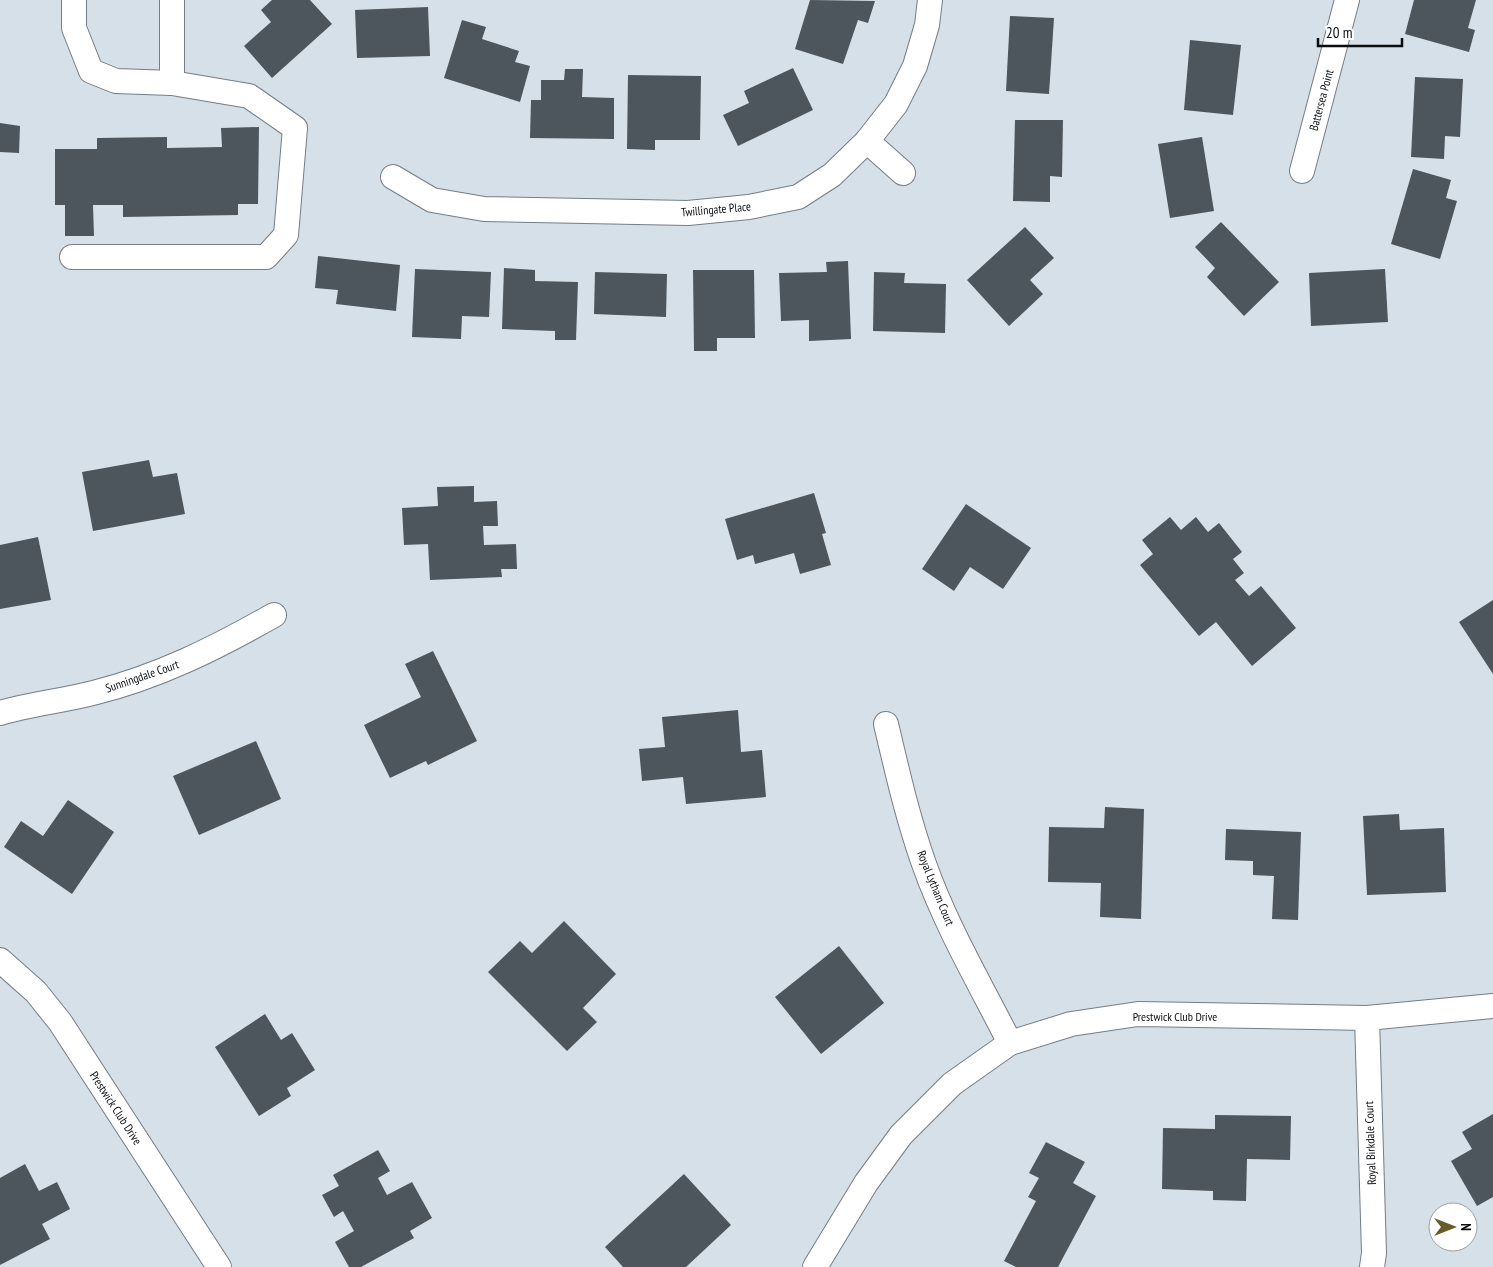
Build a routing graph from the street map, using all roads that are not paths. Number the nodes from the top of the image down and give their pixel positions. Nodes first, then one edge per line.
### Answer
1 (74, 0) edge
2 (172, 0) edge
3 (930, 0) edge
4 (1346, 0) edge
5 (172, 83) junction
6 (868, 141) junction
7 (1302, 171) dead end
8 (903, 173) dead end
9 (393, 177) dead end
10 (72, 257) dead end
11 (274, 615) dead end
12 (0, 713) edge
13 (886, 724) dead end
14 (0, 960) edge
15 (1493, 1006) edge
16 (1367, 1018) junction
17 (1010, 1043) junction
18 (219, 1267) edge
19 (815, 1267) edge
20 (1372, 1267) edge

1 - 5 street
2 - 5 street
3 - 6 street, Twillingate Place
4 - 7 street, Battersea Point
5 - 10 street
6 - 8 street
6 - 9 street, Twillingate Place
11 - 12 street, Sunningdale Court
13 - 17 street, Royal Lytham Court
14 - 18 street, Prestwick Club Drive
15 - 16 street, Prestwick Club Drive
16 - 17 street, Prestwick Club Drive
16 - 20 street, Royal Birkdale Court
17 - 19 street, Prestwick Club Drive

